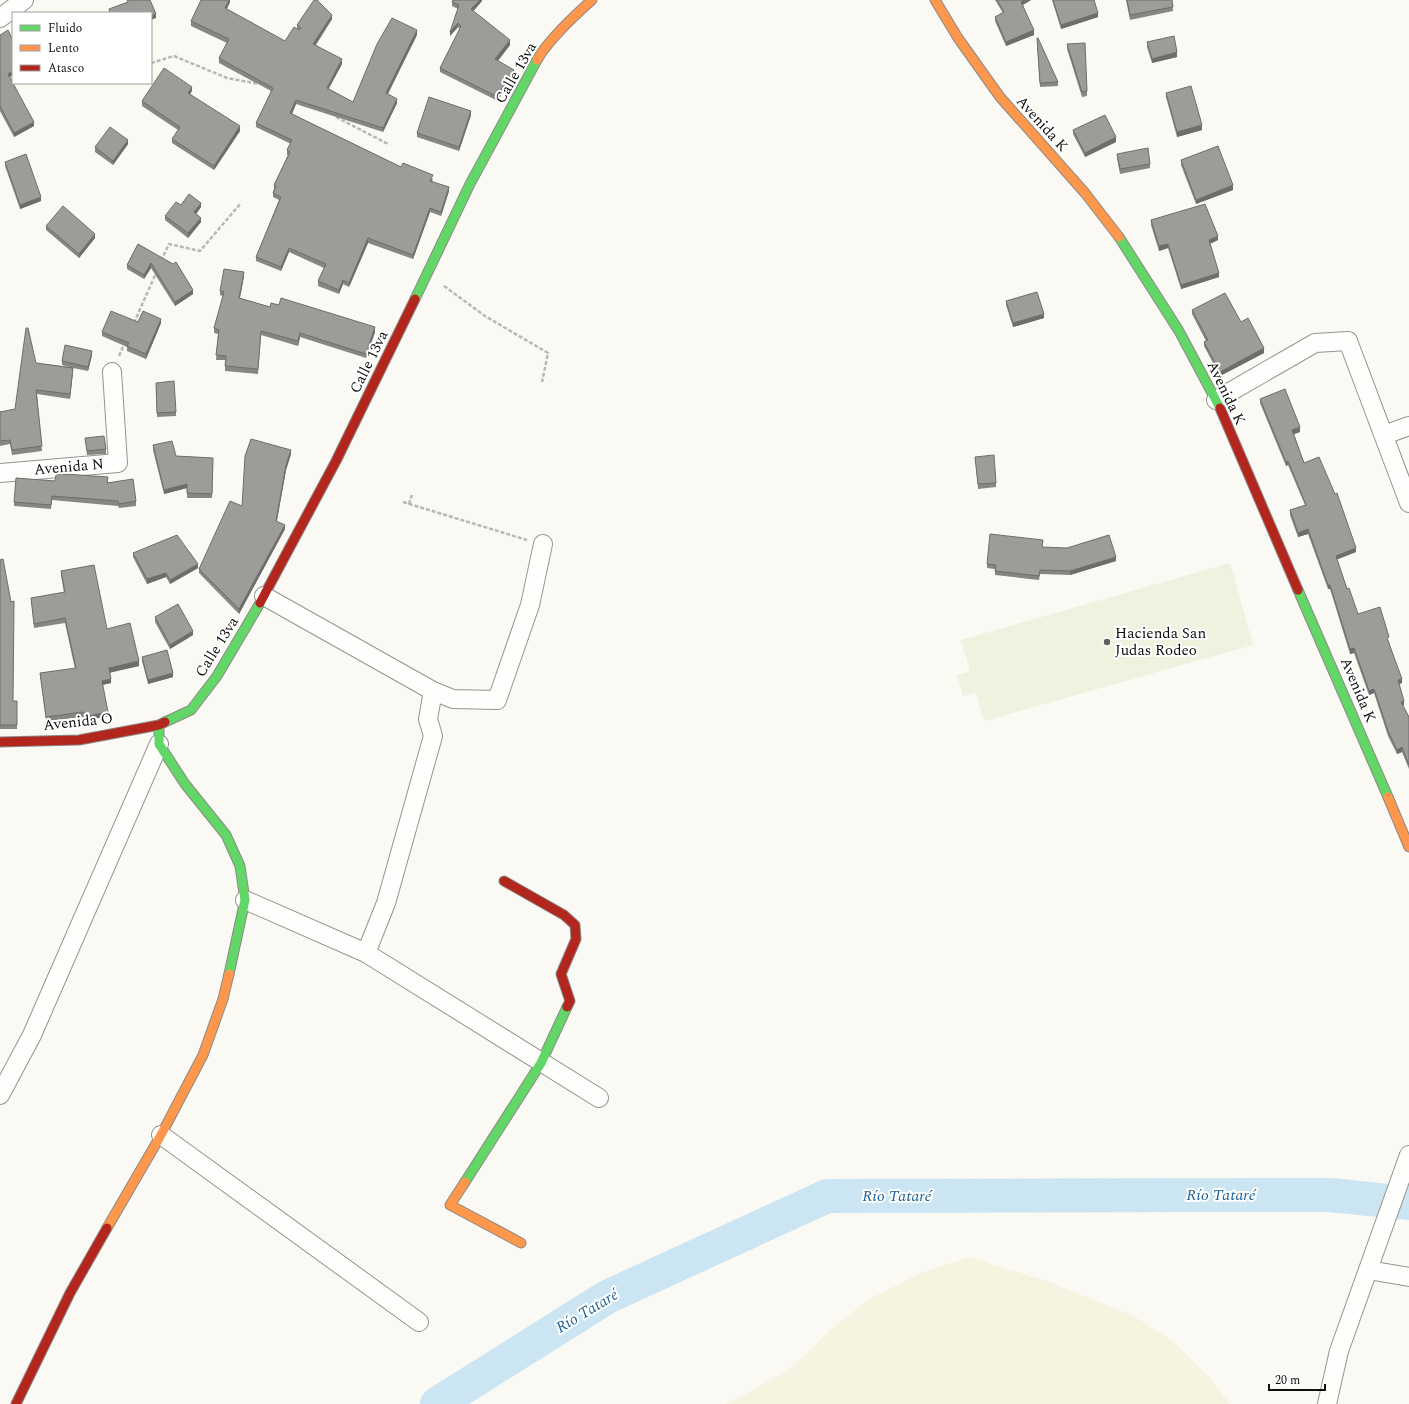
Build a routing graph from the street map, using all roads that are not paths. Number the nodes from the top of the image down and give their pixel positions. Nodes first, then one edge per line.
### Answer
1 (24, 0) edge
2 (592, 0) edge
3 (935, 0) edge
4 (0, 18) edge
5 (112, 372) road end
6 (1216, 400) junction
7 (1409, 426) edge
8 (1384, 435) junction
9 (0, 473) edge
10 (1409, 502) edge
11 (542, 544) road end
12 (264, 596) junction
13 (433, 691) junction
14 (159, 725) junction
15 (0, 742) edge
16 (159, 744) junction
17 (1409, 847) edge
18 (504, 881) dead end
19 (245, 900) junction
20 (366, 953) junction
21 (541, 1063) junction
22 (0, 1095) edge
23 (599, 1098) dead end
24 (161, 1135) junction
25 (1409, 1155) edge
26 (521, 1243) dead end
27 (1368, 1270) junction
28 (1409, 1278) edge
29 (419, 1322) dead end
30 (16, 1404) edge
31 (1327, 1404) edge

1 - 4 street
2 - 12 street, Calle 13va
3 - 6 street, Avenida K
5 - 9 street, Avenida N
6 - 8 street
6 - 17 street, Avenida K
7 - 8 street
8 - 10 street
11 - 13 street
12 - 13 street
12 - 14 street, Calle 13va
13 - 20 street
14 - 15 street, Avenida O
14 - 16 street
16 - 19 street
16 - 22 street
18 - 21 street
19 - 20 street
19 - 24 street
20 - 21 street
21 - 23 street
21 - 26 street
24 - 29 street
24 - 30 street
25 - 27 street
27 - 28 street
27 - 31 street

